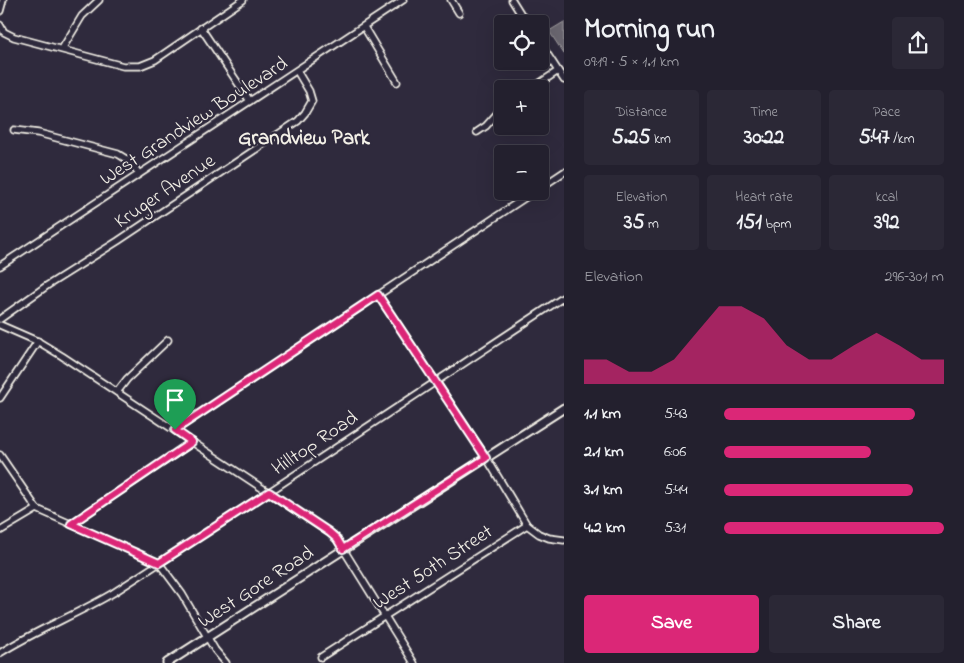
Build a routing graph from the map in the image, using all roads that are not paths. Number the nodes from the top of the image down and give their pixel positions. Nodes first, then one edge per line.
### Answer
1 (3, 0) edge
2 (99, 0) edge
3 (243, 0) edge
4 (403, 0) edge
5 (451, 0) edge
6 (512, 0) edge
7 (0, 11) edge
8 (459, 13) dead end
9 (521, 15) edge
10 (0, 26) edge
11 (364, 27) junction
12 (201, 28) junction
13 (62, 49) junction
14 (549, 57) edge
15 (297, 71) junction
16 (558, 71) junction
17 (545, 80) edge
18 (564, 80) edge
19 (397, 82) dead end
20 (250, 101) junction
21 (494, 117) edge
22 (14, 130) dead end
23 (477, 132) dead end
24 (564, 172) edge
25 (139, 174) junction
26 (549, 182) edge
27 (521, 200) edge
28 (0, 266) edge
29 (378, 295) junction
30 (564, 297) edge
31 (0, 319) edge
32 (0, 325) edge
33 (168, 340) dead end
34 (38, 341) junction
35 (436, 381) junction
36 (117, 392) junction
37 (0, 398) edge
38 (564, 408) edge
39 (175, 430) junction
40 (192, 442) junction
41 (0, 455) edge
42 (486, 458) junction
43 (269, 492) junction
44 (37, 508) junction
45 (71, 524) junction
46 (528, 525) junction
47 (0, 531) edge
48 (564, 540) edge
49 (343, 549) junction
50 (159, 563) junction
51 (385, 616) junction
52 (208, 637) junction
53 (0, 653) edge
54 (321, 657) dead end
55 (167, 663) edge
56 (226, 663) edge
57 (414, 663) edge

1 - 7 street
2 - 13 street
3 - 12 street
4 - 11 street, West Grandview Boulevard
5 - 8 street
6 - 9 street
10 - 13 street
11 - 15 street, West Grandview Boulevard
11 - 19 street
12 - 13 street
12 - 20 street
14 - 16 street
15 - 20 street, West Grandview Boulevard
15 - 31 street, Kruger Avenue
16 - 17 street
16 - 18 street
20 - 25 street, West Grandview Boulevard
21 - 23 street
22 - 25 street
24 - 26 street
25 - 28 street, West Grandview Boulevard
27 - 29 street
29 - 35 street
29 - 39 street
30 - 35 street, Hilltop Road
32 - 34 street
33 - 36 street
34 - 36 street
34 - 37 street
35 - 42 street
35 - 43 street, Hilltop Road
36 - 39 street
38 - 42 street, West Gore Road
39 - 40 street
40 - 43 street
40 - 45 street
41 - 44 street
42 - 46 street
42 - 49 street, West Gore Road
43 - 49 street
43 - 50 street, Hilltop Road
44 - 45 street
44 - 47 street
45 - 50 street
46 - 48 street
46 - 51 street, West 50th Street
49 - 51 street
49 - 52 street, West Gore Road
50 - 52 street
50 - 53 street, Hilltop Road
51 - 54 street, West 50th Street
51 - 57 street
52 - 55 street, West Gore Road
52 - 56 street

